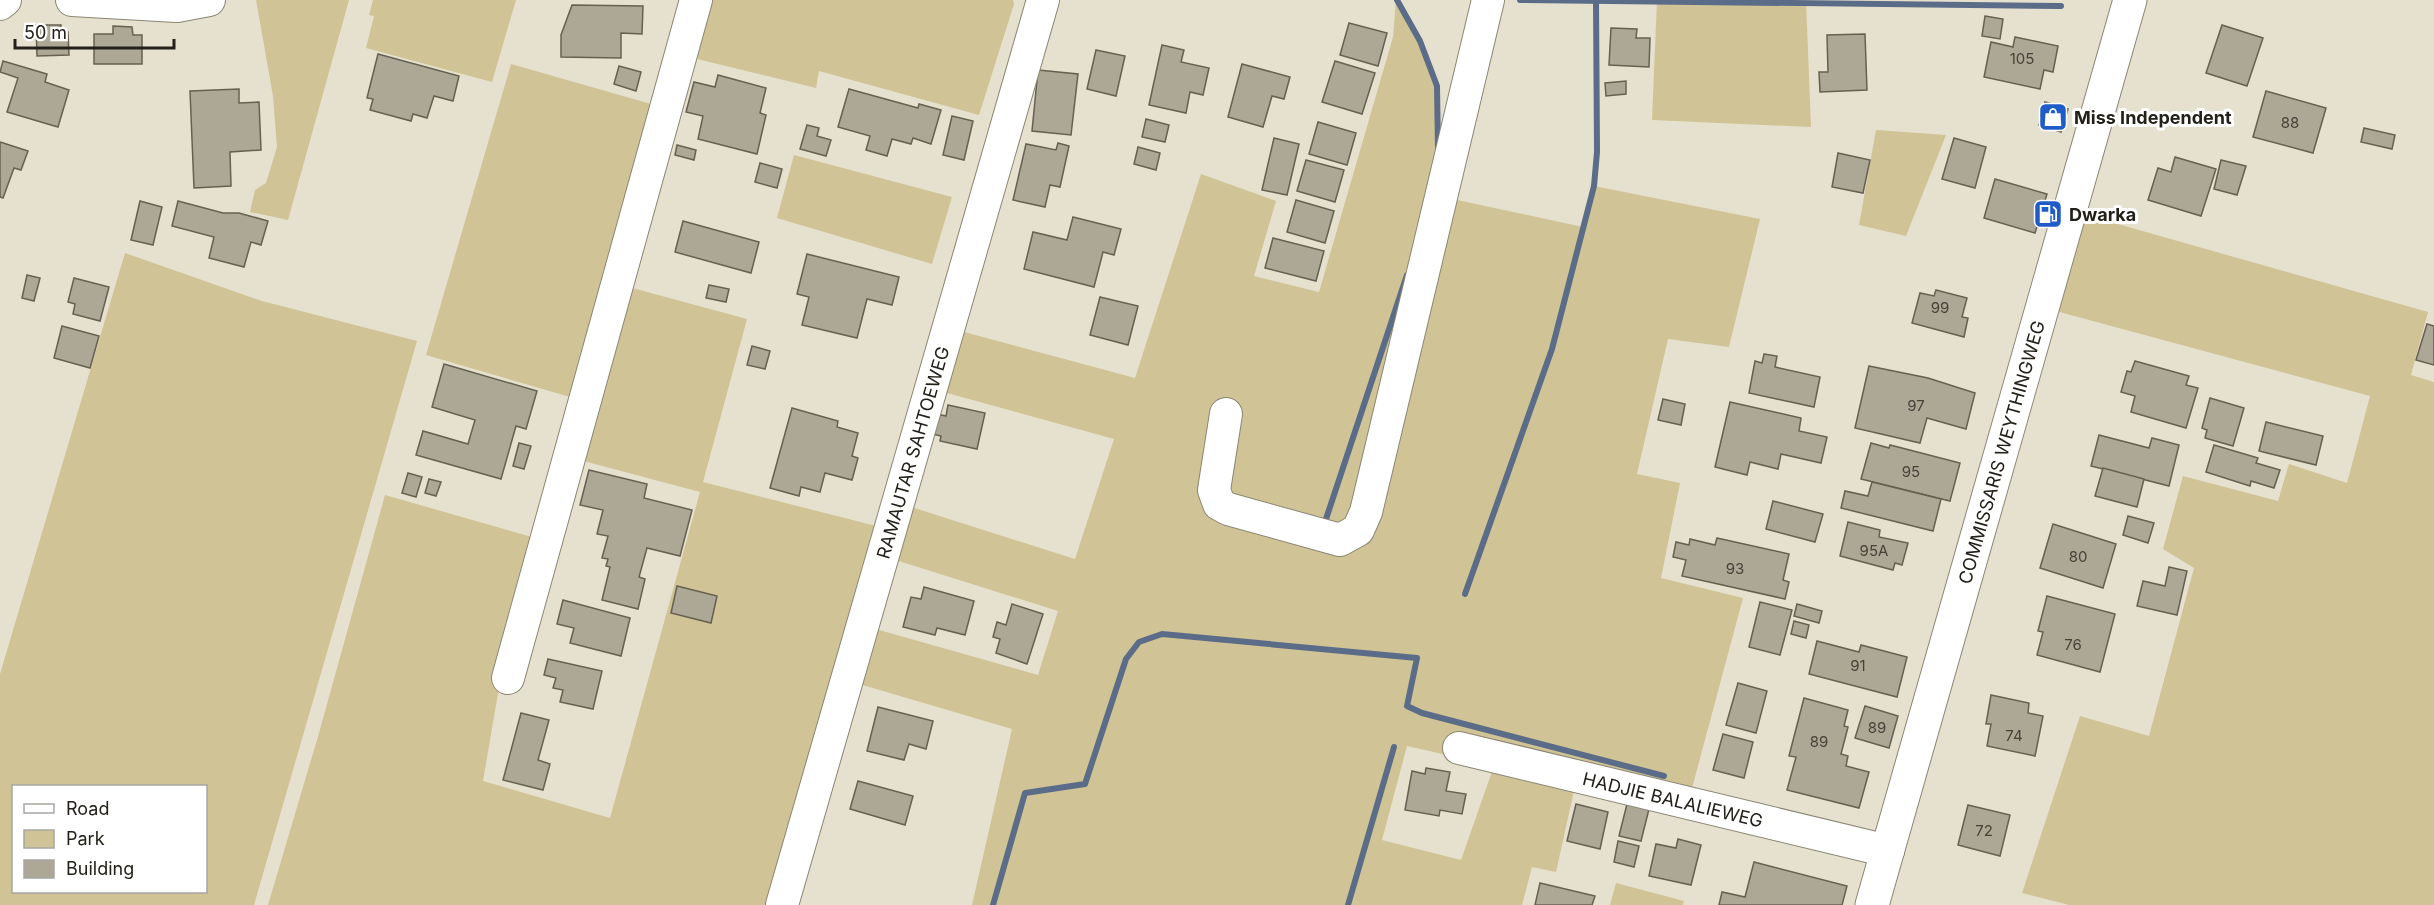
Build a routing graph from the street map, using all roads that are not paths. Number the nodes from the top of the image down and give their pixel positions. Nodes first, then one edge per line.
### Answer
1 (5, 0) edge
2 (72, 0) edge
3 (209, 0) edge
4 (696, 0) edge
5 (1043, 0) edge
6 (1488, 0) edge
7 (2130, 0) edge
8 (0, 4) edge
9 (1226, 414) dead end
10 (508, 678) dead end
11 (1459, 748) dead end
12 (1888, 851) junction
13 (782, 905) edge
14 (1872, 905) edge

1 - 8 street
2 - 3 street
4 - 10 street
5 - 13 street, RAMAUTAR SAHTOEWEG
6 - 9 street
7 - 12 main road, COMMISSARIS WEYTHINGWEG
11 - 12 street, HADJIE BALALIEWEG
12 - 14 main road, COMMISSARIS WEYTHINGWEG

